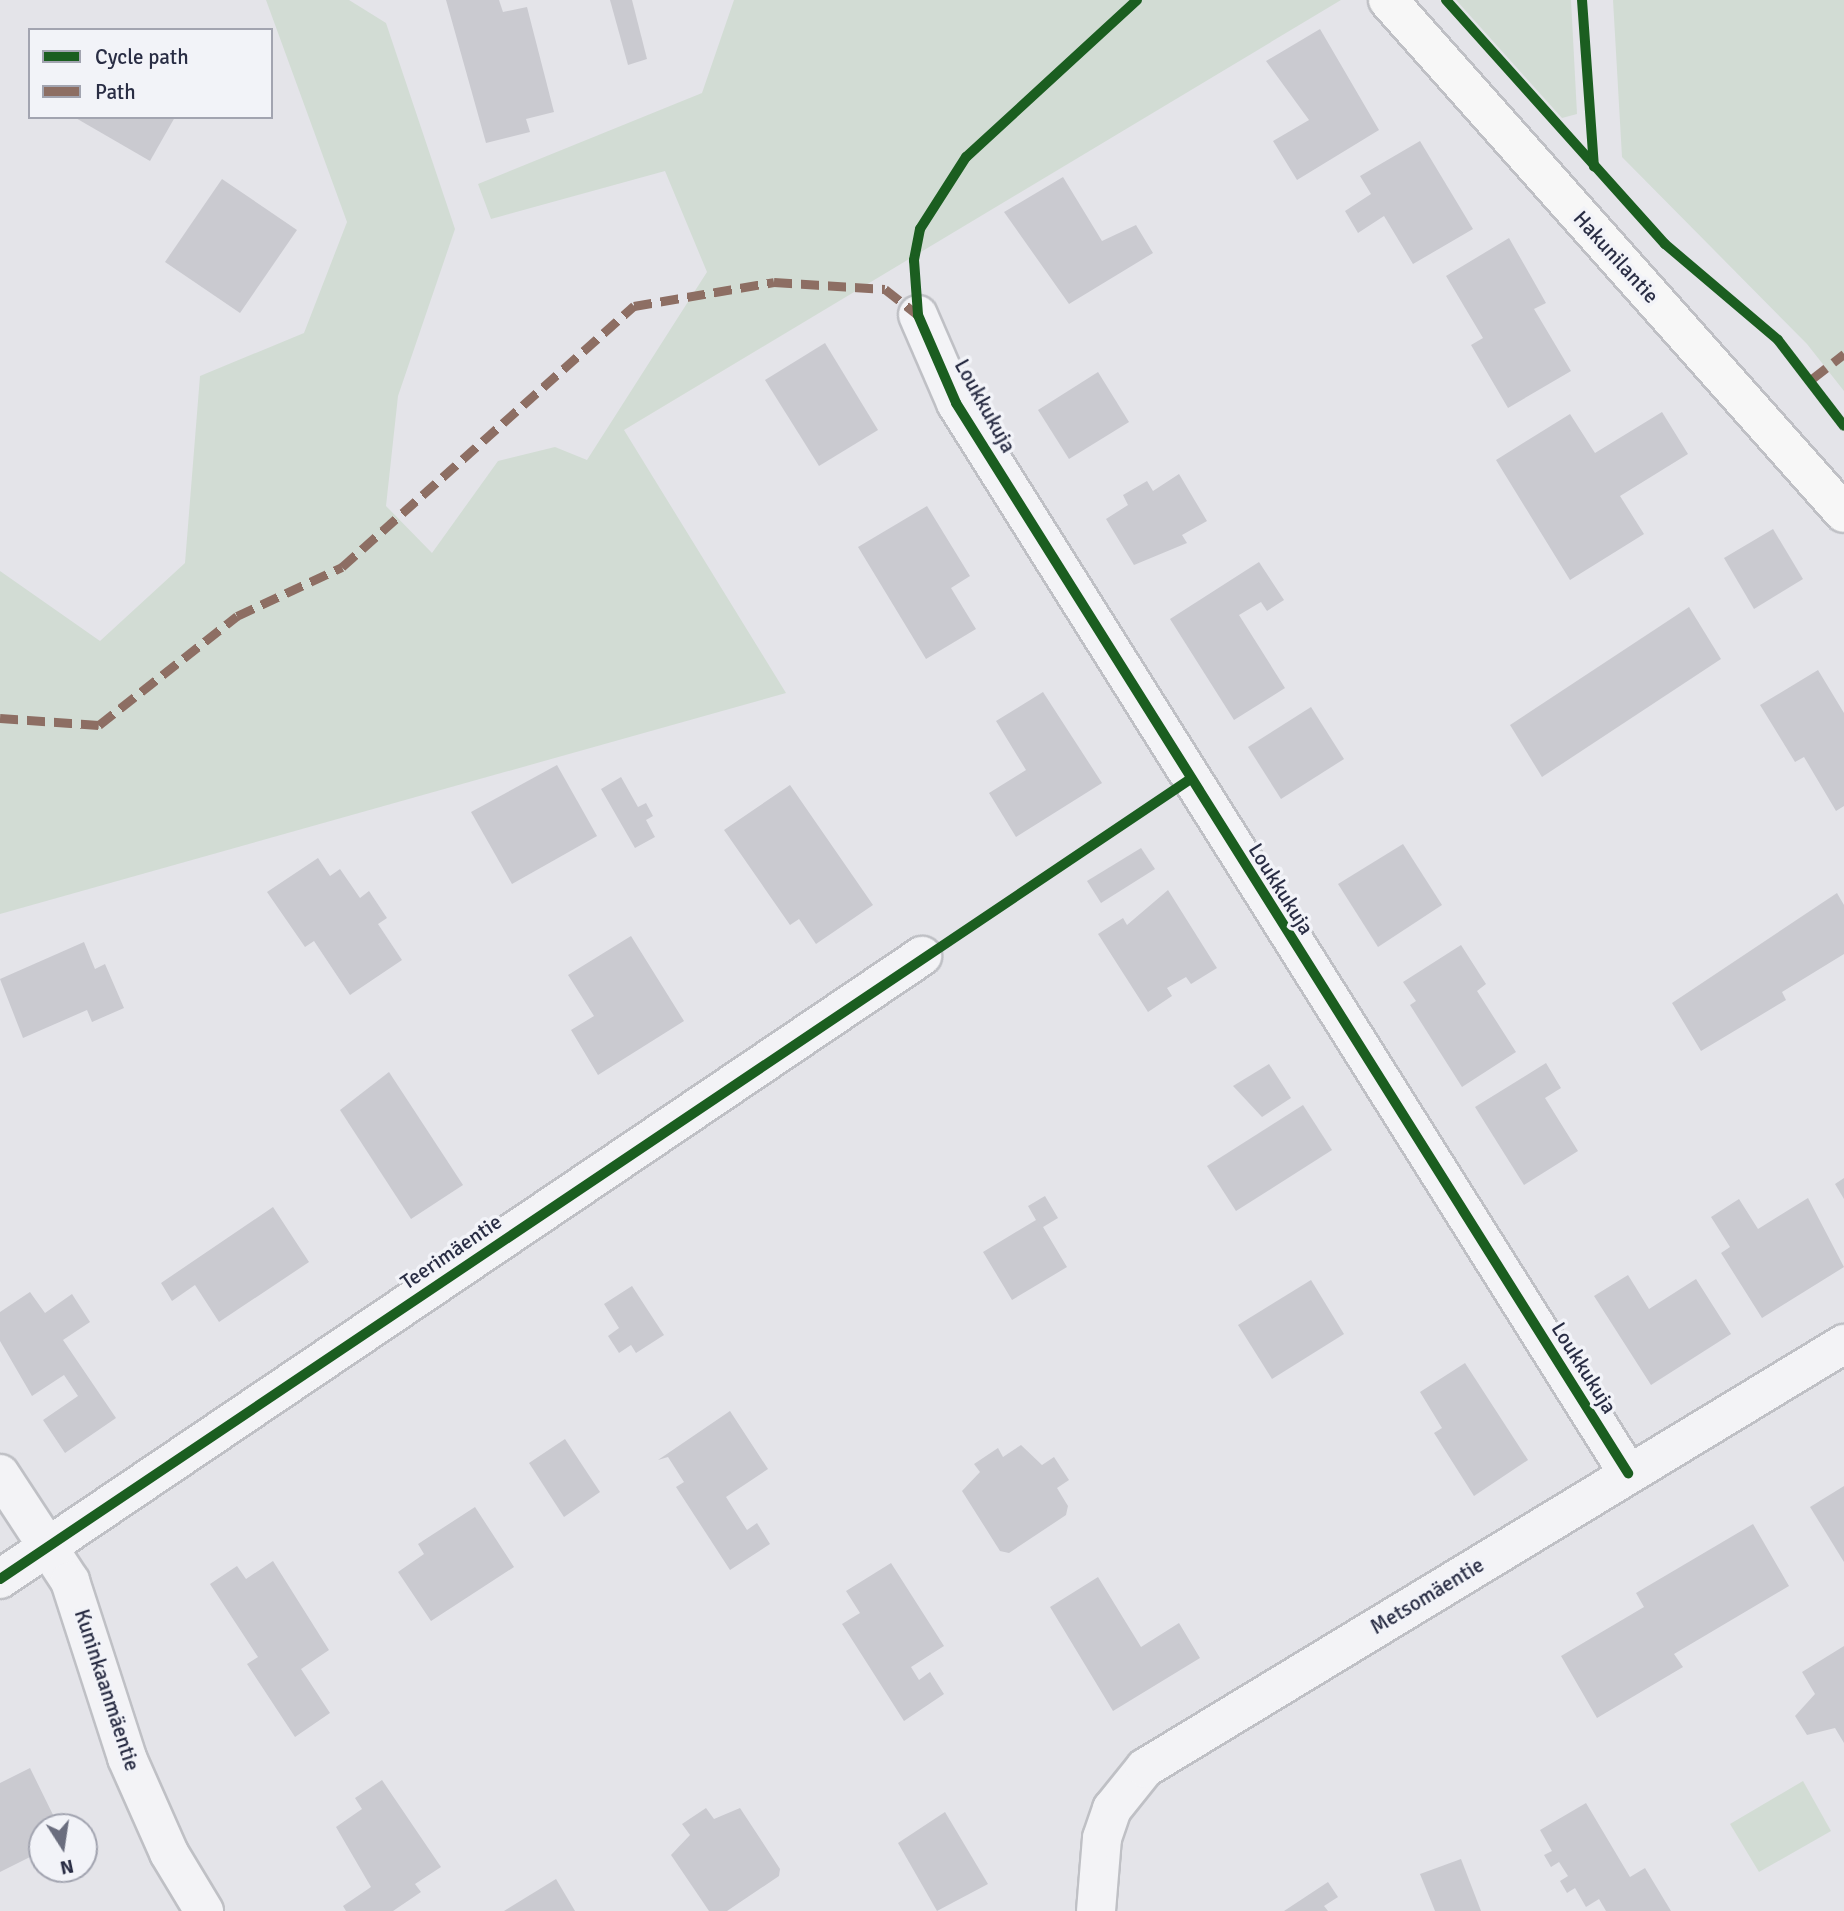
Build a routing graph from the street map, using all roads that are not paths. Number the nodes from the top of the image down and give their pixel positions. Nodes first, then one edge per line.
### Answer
1 (1388, 0) edge
2 (918, 316) dead end
3 (1844, 513) edge
4 (922, 956) dead end
5 (1844, 1344) edge
6 (1628, 1473) junction
7 (0, 1474) edge
8 (48, 1547) junction
9 (0, 1579) edge
10 (204, 1911) edge
11 (1096, 1911) edge

1 - 3 street, Hakunilantie
2 - 6 street, Loukkukuja
4 - 8 street, Teerimäentie
5 - 6 street, Metsomäentie
6 - 11 street, Metsomäentie
7 - 8 street, Kuninkaanmäentie
8 - 9 street, Teerimäentie
8 - 10 street, Kuninkaanmäentie

